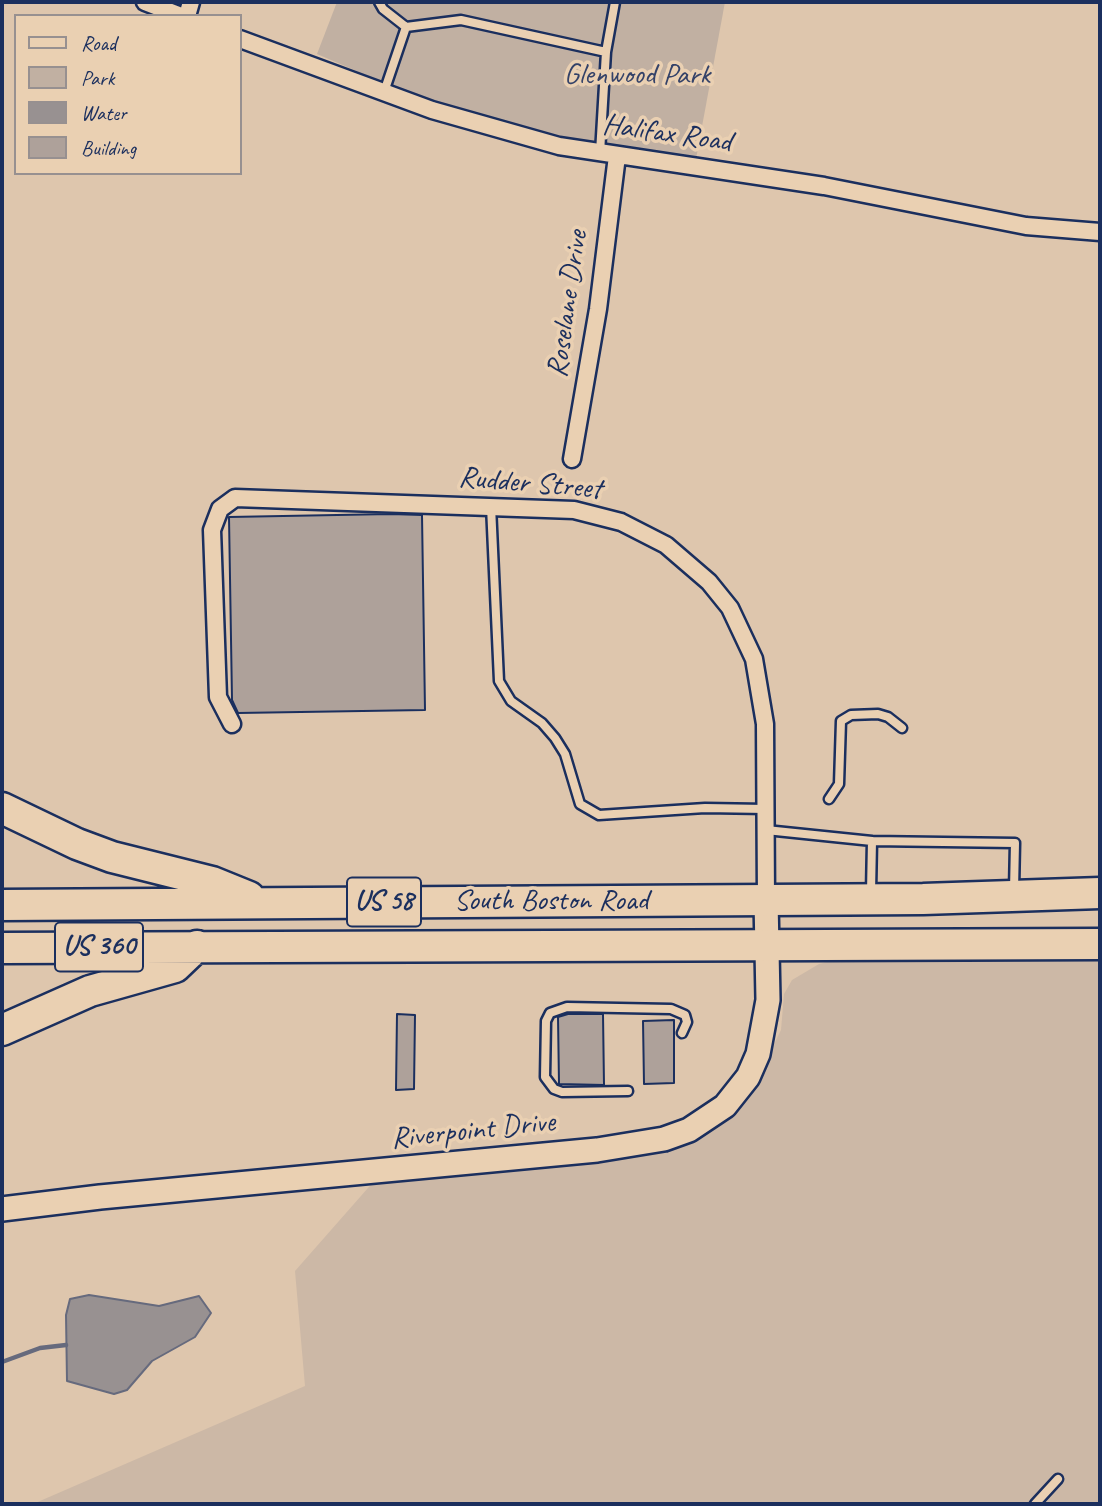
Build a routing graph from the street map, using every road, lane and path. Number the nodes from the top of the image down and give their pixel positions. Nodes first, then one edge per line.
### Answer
1 (145, 2) edge
2 (379, 2) edge
3 (615, 2) edge
4 (176, 14) edge
5 (406, 27) junction
6 (242, 39) edge
7 (606, 52) junction
8 (384, 92) junction
9 (600, 153) junction
10 (617, 156) junction
11 (1100, 232) edge
12 (572, 459) dead end
13 (491, 506) junction
14 (232, 724) dead end
15 (902, 728) dead end
16 (830, 799) dead end
17 (2, 808) edge
18 (766, 809) junction
19 (766, 830) junction
20 (872, 841) junction
21 (1014, 893) junction
22 (1100, 893) edge
23 (871, 899) junction
24 (766, 900) junction
25 (262, 903) junction
26 (2, 905) edge
27 (767, 943) junction
28 (1100, 944) edge
29 (197, 946) junction
30 (2, 948) edge
31 (2, 1030) edge
32 (682, 1033) dead end
33 (628, 1091) dead end
34 (2, 1209) edge
35 (1058, 1479) dead end
36 (1035, 1504) edge

1 - 4 street
2 - 5 lane
3 - 7 lane
5 - 7 lane
5 - 8 lane
6 - 8 street, Halifax Road
7 - 9 lane
8 - 9 street, Halifax Road
9 - 10 street, Halifax Road
10 - 11 street, Halifax Road
10 - 12 street, Roselane Drive
13 - 14 street, Rudder Street
13 - 18 street, Rudder Street
13 - 18 lane
15 - 16 lane
17 - 25 highway
18 - 19 street, Rudder Street
19 - 20 lane
19 - 24 street, Rudder Street
20 - 21 lane
20 - 23 lane
21 - 22 highway, South Boston Road / US 58
21 - 23 highway, South Boston Road / US 58
23 - 24 highway, South Boston Road / US 58
24 - 25 highway, South Boston Road / US 58
24 - 27 street, Riverpoint Drive
25 - 26 highway, South Boston Road / US 58
27 - 28 highway, South Boston Road / US 58
27 - 29 highway, South Boston Road / US 58
27 - 34 street, Riverpoint Drive
29 - 30 highway, South Boston Road / US 360
29 - 31 highway
32 - 33 lane
35 - 36 lane

